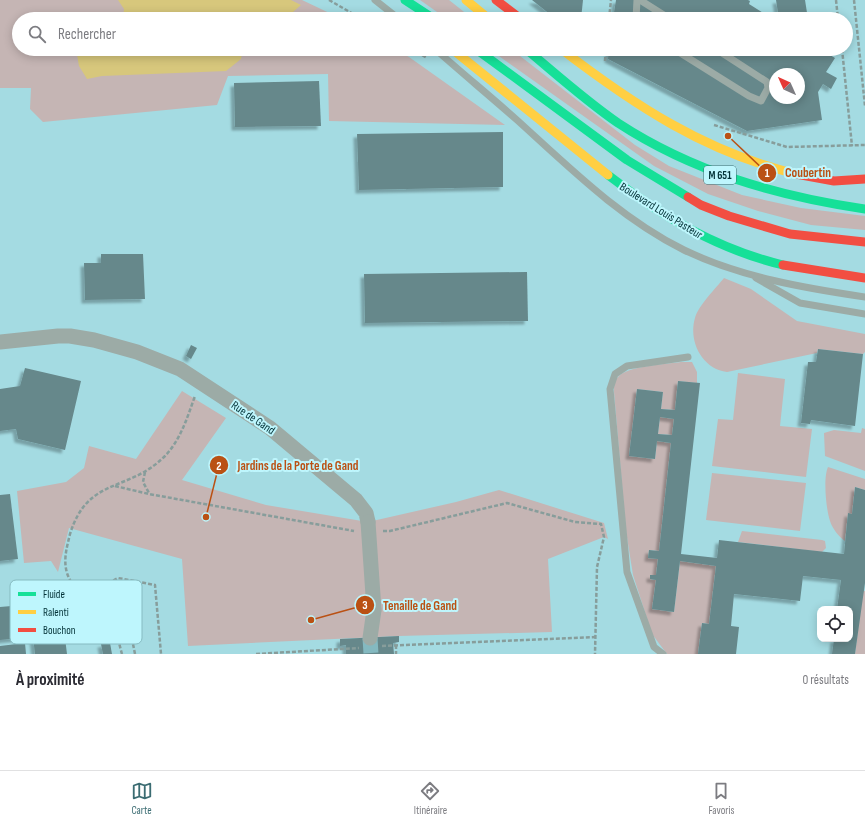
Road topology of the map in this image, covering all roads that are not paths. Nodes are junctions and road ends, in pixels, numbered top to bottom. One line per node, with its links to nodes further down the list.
1 (375, 0): 7 (lane)
2 (387, 0): 8 (highway)
3 (405, 0): 9 (highway)
4 (466, 0): 10 (highway)
5 (496, 0): 11 (highway)
6 (639, 0): 12 (lane); 13 (lane)
7 (396, 12)
8 (399, 12)
9 (423, 12)
10 (481, 12)
11 (512, 12)
12 (637, 12)
13 (659, 12)
14 (443, 56): 24 (lane)
15 (461, 56): 25 (highway, Boulevard Louis Pasteur)
16 (486, 56): 23 (highway)
17 (534, 56): 22 (highway, M 651)
18 (570, 56): 21 (highway)
19 (685, 56): 20 (lane)
20 (727, 56)
21 (865, 179)
22 (865, 209)
23 (865, 242)
24 (749, 274): 26 (lane); 27 (lane)
25 (865, 278)
26 (865, 297)
27 (865, 314)
28 (0, 342): 30 (street, Rue de Gand, bridge)
29 (688, 357): 31 (lane)
30 (370, 638)
31 (663, 654)

